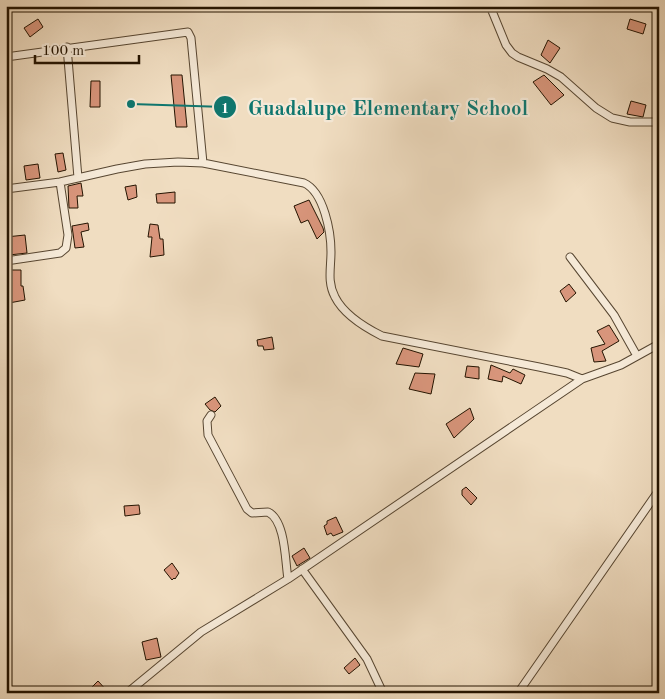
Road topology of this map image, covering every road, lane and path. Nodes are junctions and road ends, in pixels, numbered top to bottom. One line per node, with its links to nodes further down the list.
1 (490, 6): 4 (street)
2 (67, 47): 3 (street); 5 (street); 6 (street)
3 (6, 57)
4 (659, 122)
5 (203, 163): 6 (street); 13 (street)
6 (78, 178): 7 (street)
7 (60, 182): 8 (street); 10 (street)
8 (6, 189)
9 (570, 257): 12 (street)
10 (6, 261)
11 (659, 344): 12 (street)
12 (637, 356): 13 (street)
13 (582, 379): 16 (street)
14 (211, 415): 17 (street)
15 (659, 490): 20 (street)
16 (302, 569): 17 (street); 19 (street)
17 (288, 580): 18 (street)
18 (128, 693)
19 (383, 693)
20 (518, 693)

